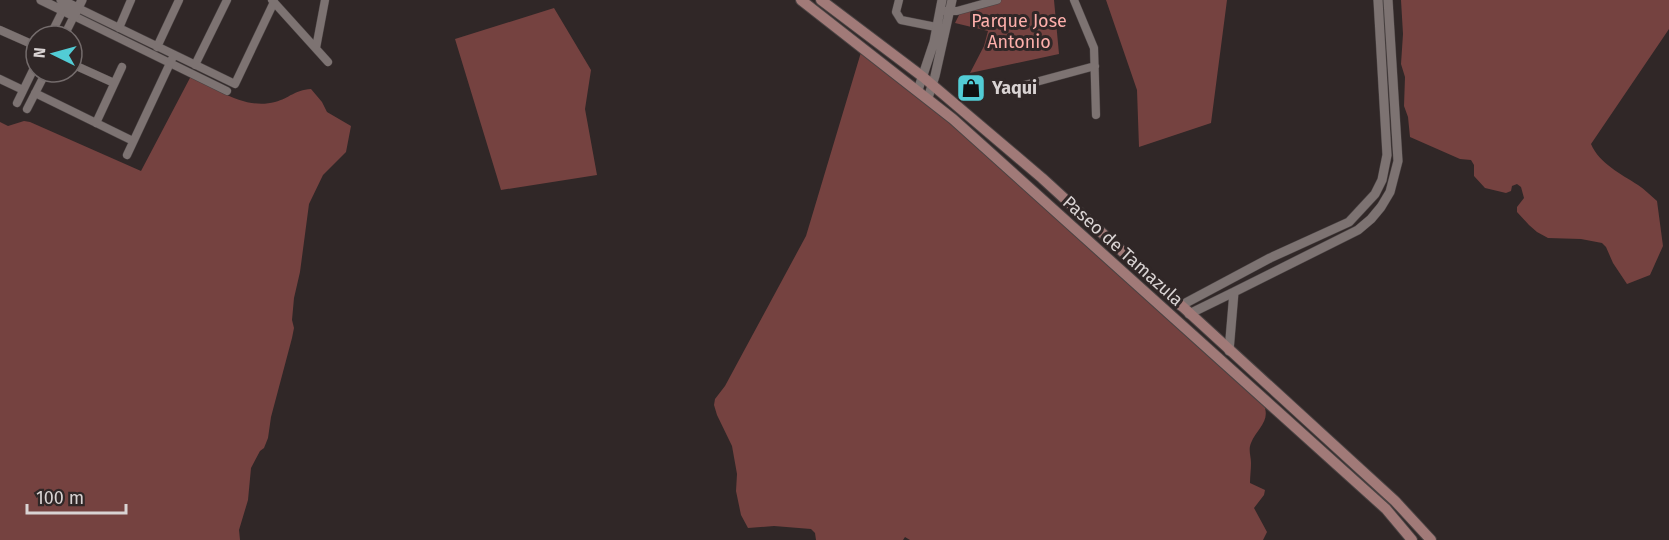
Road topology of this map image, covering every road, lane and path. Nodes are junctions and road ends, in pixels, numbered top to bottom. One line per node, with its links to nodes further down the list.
1 (41, 0): 15 (street)
2 (131, 0): 20 (street)
3 (179, 0): 24 (street)
4 (227, 0): 28 (street)
5 (325, 0): 25 (street)
6 (801, 0): 40 (main road, Paseo de Tamazula)
7 (821, 0): 32 (main road, Paseo de Tamazula)
8 (899, 0): 21 (street)
9 (952, 0): 16 (street)
10 (997, 0): 16 (street)
11 (1074, 0): 29 (street)
12 (1378, 0): 35 (street)
13 (1388, 0): 35 (street)
14 (273, 1): 25 (street); 28 (street)
15 (65, 3): 17 (street); 18 (street)
16 (944, 7): 21 (street)
17 (78, 8): 19 (street); 20 (street); 26 (street)
18 (55, 24)
19 (70, 24)
20 (118, 28): 24 (street)
21 (941, 28): 32 (street); 38 (street)
22 (0, 30): 23 (street)
23 (24, 41)
24 (157, 46): 26 (street)
25 (316, 48): 27 (street)
26 (172, 59): 28 (street); 42 (street); 49 (street)
27 (328, 62)
28 (195, 65)
29 (1095, 66): 41 (street); 47 (street)
30 (122, 67): 34 (street)
31 (84, 69): 34 (street)
32 (923, 77): 38 (main road, Paseo de Tamazula); 40 (street)
33 (0, 79): 39 (street)
34 (114, 83): 48 (street)
35 (1388, 83): 51 (street); 52 (street)
36 (26, 84): 39 (street)
37 (40, 84): 43 (street)
38 (932, 86): 44 (street); 54 (main road, Paseo de Tamazula)
39 (23, 90): 45 (street)
40 (918, 90): 44 (main road, Paseo de Tamazula)
41 (1006, 90)
42 (227, 91)
43 (35, 93): 46 (street); 48 (street)
44 (928, 98): 57 (main road, Paseo de Tamazula)
45 (16, 103)
46 (27, 109)
47 (1096, 115)
48 (96, 123): 49 (street)
49 (133, 141): 50 (street)
50 (127, 155)
51 (1310, 240): 52 (street); 54 (street)
52 (1315, 252): 53 (street)
53 (1234, 292): 55 (street); 56 (street)
54 (1180, 306): 55 (main road, Paseo de Tamazula)
55 (1189, 314): 56 (main road, Paseo de Tamazula)
56 (1229, 351): 58 (main road, Paseo de Tamazula)
57 (1412, 540)
58 (1431, 540)

